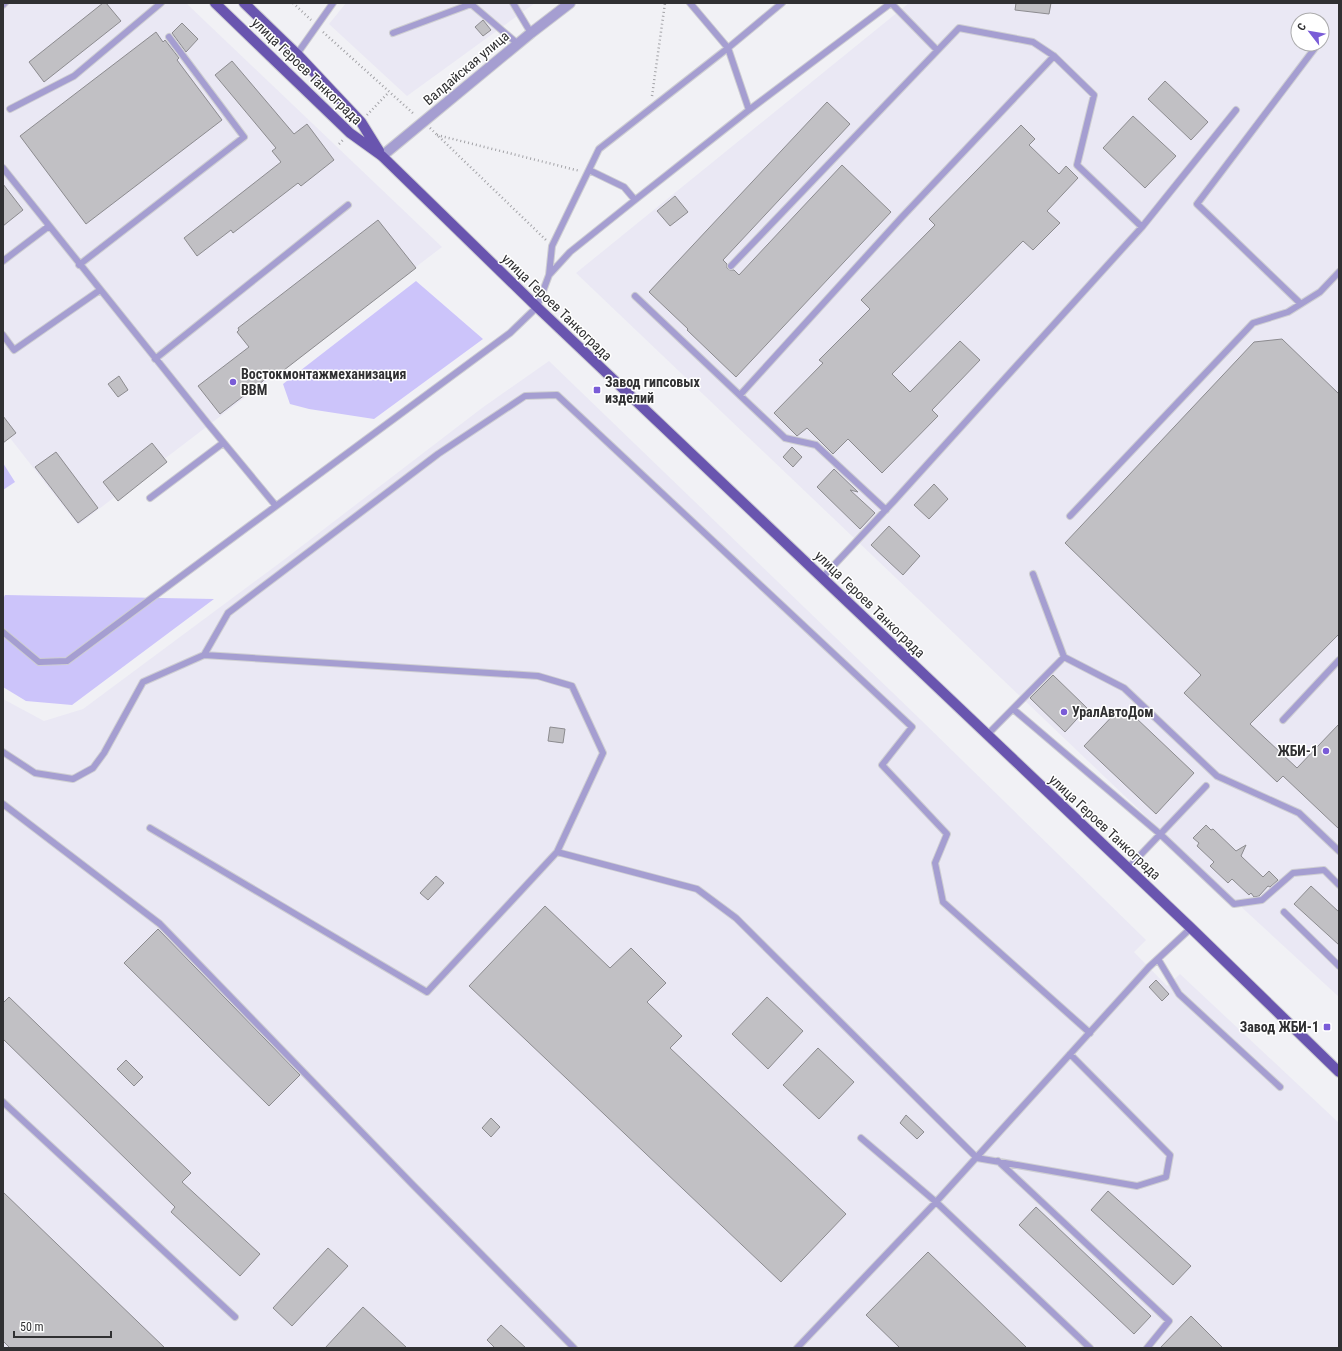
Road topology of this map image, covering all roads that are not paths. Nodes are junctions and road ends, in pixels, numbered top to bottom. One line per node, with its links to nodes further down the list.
1 (161, 3): 19 (lane)
2 (215, 3): 22 (main road, улица Героев Танкограда)
3 (244, 3): 17 (main road, улица Героев Танкограда)
4 (333, 3): 17 (lane)
5 (513, 3): 10 (lane)
6 (570, 3): 10 (street, Валдайская улица)
7 (690, 3): 14 (lane)
8 (782, 3): 14 (lane)
9 (891, 3): 15 (lane); 20 (lane)
10 (531, 33): 13 (street, Валдайская улица)
11 (393, 34): 13 (lane)
12 (169, 37): 30 (lane)
13 (518, 44): 22 (street, Валдайская улица)
14 (728, 48): 20 (lane); 24 (lane)
15 (938, 50): 18 (lane); 31 (lane)
16 (1312, 52): 36 (lane)
17 (297, 54): 22 (main road, улица Героев Танкограда)
18 (1054, 56): 28 (lane); 40 (lane)
19 (10, 109)
20 (749, 110): 25 (lane)
21 (1236, 110): 28 (lane)
22 (382, 156): 37 (main road, улица Героев Танкограда)
23 (3, 168): 27 (lane)
24 (588, 171): 25 (lane); 33 (lane)
25 (635, 200): 33 (lane)
26 (348, 205): 39 (lane)
27 (49, 226): 29 (lane); 30 (lane)
28 (1142, 227): 44 (lane)
29 (3, 261)
30 (79, 264): 34 (lane)
31 (731, 266)
32 (1339, 272): 36 (lane)
33 (549, 275): 37 (lane)
34 (100, 290): 38 (lane); 39 (lane)
35 (635, 296): 40 (lane)
36 (1301, 304): 45 (lane)
37 (537, 307): 43 (lane); 47 (main road, улица Героев Танкограда)
38 (3, 335)
39 (155, 359): 41 (lane)
40 (740, 395): 44 (lane)
41 (223, 443): 42 (lane); 43 (lane)
42 (150, 498)
43 (276, 506): 48 (lane)
44 (886, 510): 47 (lane)
45 (1070, 516)
46 (1033, 574): 50 (lane)
47 (822, 578): 54 (main road, улица Героев Танкограда)
48 (3, 632)
49 (204, 655): 55 (lane); 61 (lane); 68 (lane)
50 (1064, 657): 52 (lane); 60 (lane)
51 (1339, 660): 53 (lane)
52 (1013, 708): 54 (lane); 59 (lane)
53 (1283, 720)
54 (987, 735): 62 (main road, улица Героев Танкограда)
55 (3, 752)
56 (1206, 786): 59 (lane)
57 (3, 804): 78 (lane)
58 (150, 828): 61 (lane)
59 (1160, 834): 62 (lane); 63 (lane)
60 (1339, 851)
61 (557, 852): 74 (lane)
62 (1128, 868): 65 (main road, улица Героев Танкограда)
63 (1339, 885)
64 (1284, 912): 67 (lane)
65 (1191, 928): 66 (lane); 70 (main road, улица Героев Танкограда)
66 (1158, 959): 68 (lane); 71 (lane)
67 (1339, 966)
68 (1090, 1033): 69 (lane)
69 (1070, 1054): 74 (lane); 75 (lane)
70 (1339, 1072)
71 (1280, 1087)
72 (3, 1102): 77 (lane)
73 (861, 1138): 76 (lane)
74 (977, 1158): 75 (lane); 76 (lane)
75 (998, 1161): 81 (lane)
76 (936, 1202): 79 (lane); 80 (lane)
77 (235, 1317)
78 (574, 1348)
79 (798, 1348)
80 (1090, 1348)
81 (1148, 1348)

